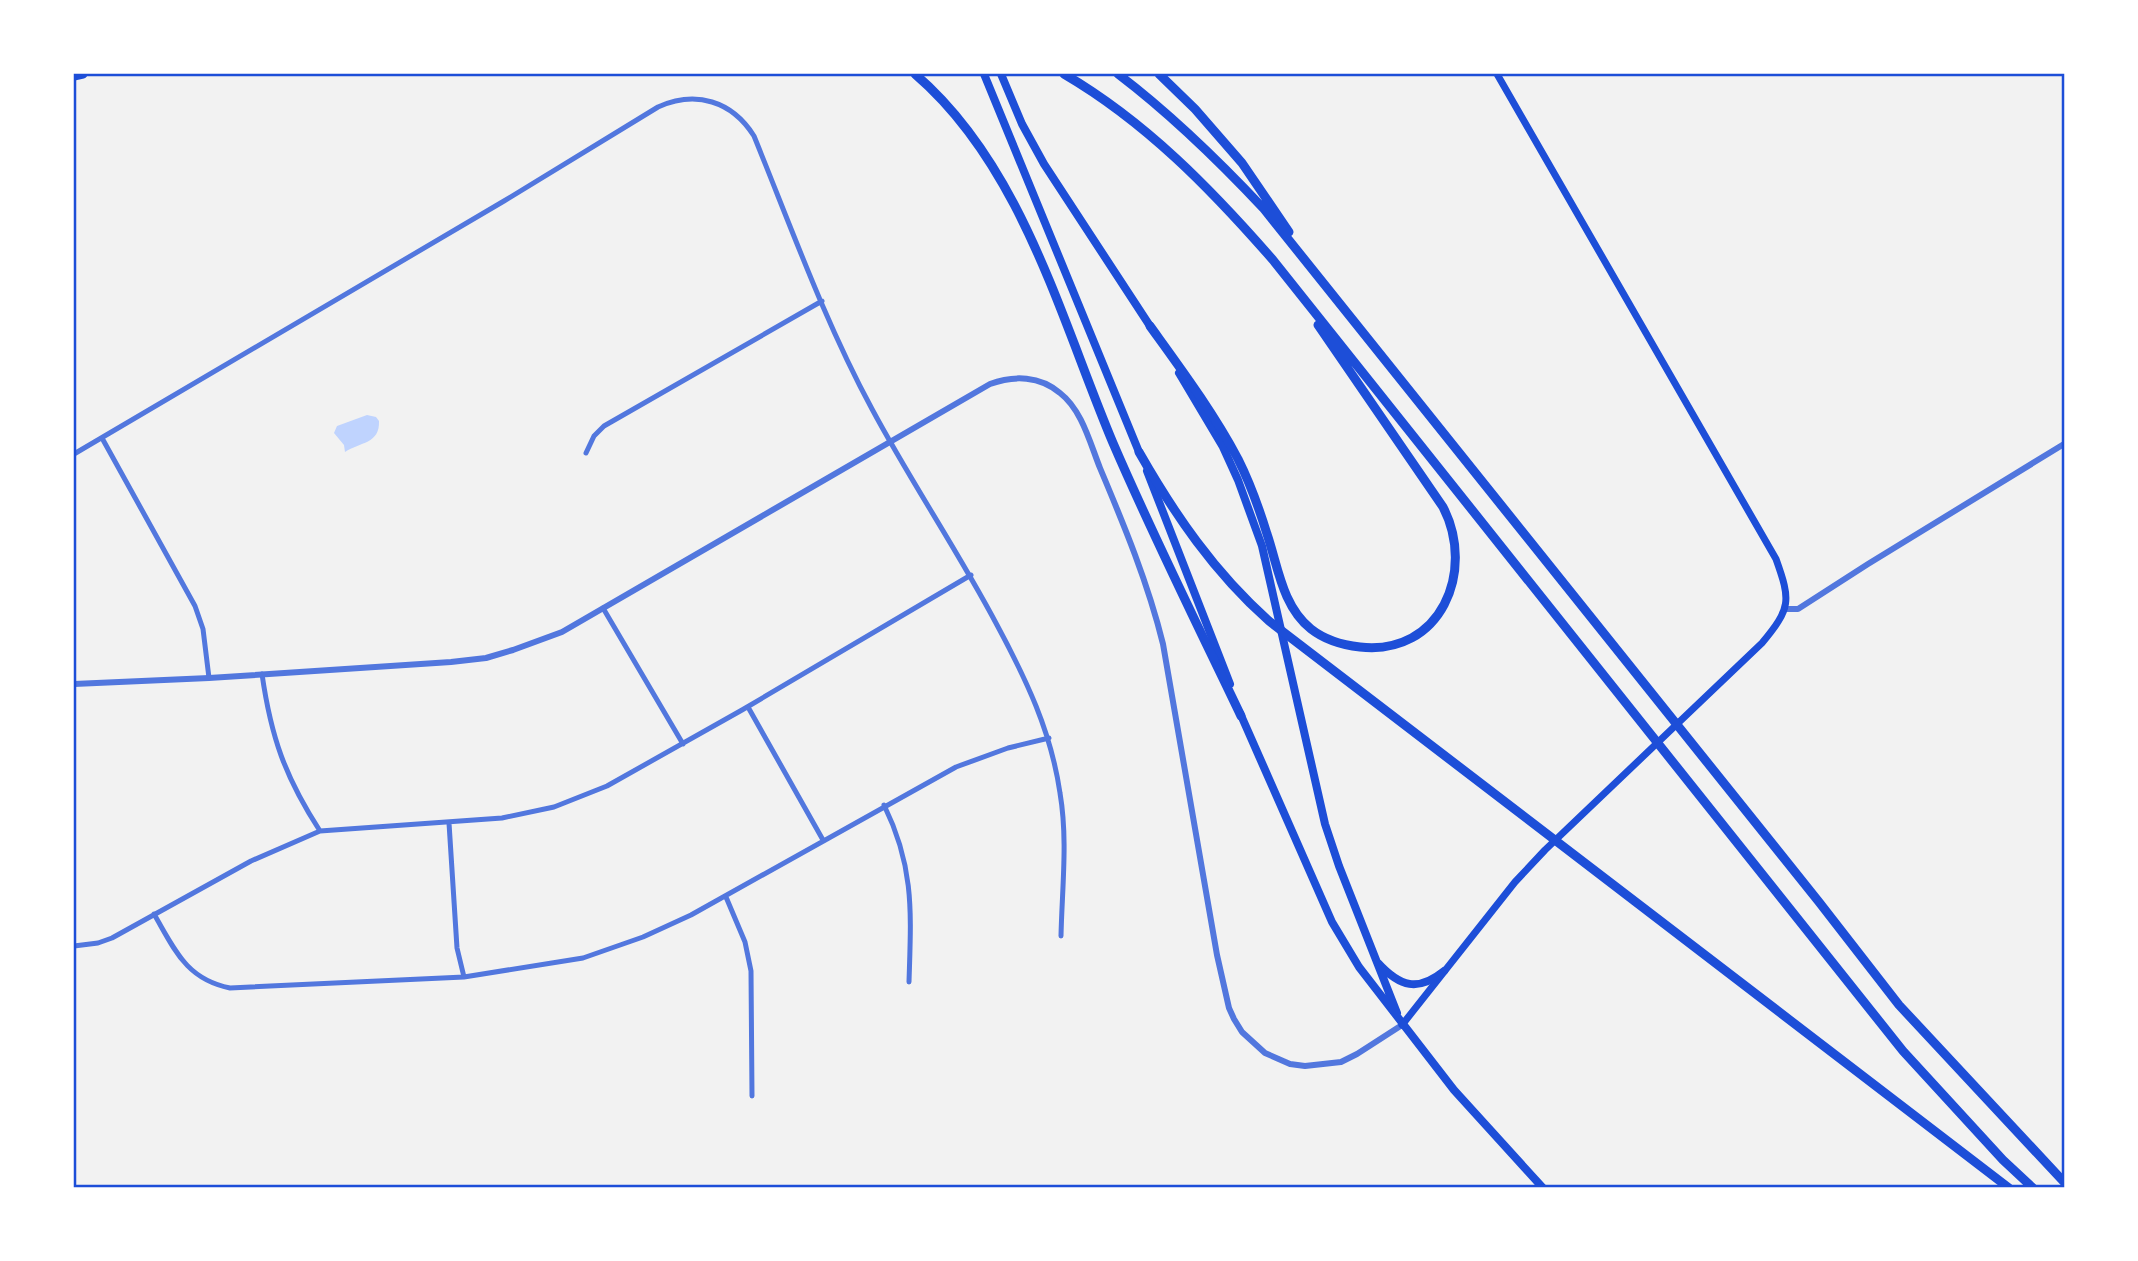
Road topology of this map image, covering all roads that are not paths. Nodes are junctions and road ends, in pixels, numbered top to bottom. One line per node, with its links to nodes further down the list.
1 (83, 74): 9 (highway)
2 (915, 74): 27 (highway)
3 (984, 74): 17 (main road)
4 (1001, 74): 13 (main road)
5 (1065, 74): 10 (highway)
6 (1118, 74): 11 (highway)
7 (1159, 74): 11 (highway)
8 (1497, 74): 22 (main road)
9 (74, 76)
10 (1273, 260): 13 (highway); 47 (highway)
11 (1324, 282): 44 (highway)
12 (822, 301): 14 (street); 15 (street); 18 (street)
13 (1150, 326): 38 (main road)
14 (102, 438): 19 (street); 24 (street)
15 (891, 443): 20 (street); 21 (street); 42 (street)
16 (2064, 444): 22 (street)
17 (1139, 452): 27 (main road); 46 (highway)
18 (586, 453)
19 (74, 454)
20 (971, 575): 26 (street); 28 (street)
21 (603, 608): 23 (street); 29 (street)
22 (1786, 609): 39 (main road)
23 (262, 674): 24 (street); 32 (street)
24 (209, 678): 25 (street)
25 (74, 684)
26 (748, 706): 29 (street); 33 (street)
27 (1241, 716): 42 (main road)
28 (1049, 738): 30 (street); 36 (street)
29 (683, 744): 31 (street)
30 (884, 805): 33 (street); 41 (street)
31 (449, 823): 32 (street); 40 (street)
32 (320, 831): 35 (street)
33 (823, 840): 34 (street)
34 (726, 897): 40 (street); 43 (street)
35 (154, 914): 37 (street); 40 (street)
36 (1061, 936)
37 (74, 946)
38 (1375, 960): 39 (main road); 42 (main road)
39 (1444, 971): 42 (main road)
40 (464, 977)
41 (909, 982)
42 (1402, 1025): 45 (main road)
43 (752, 1096)
44 (2064, 1182)
45 (1543, 1188)
46 (2009, 1188)
47 (2033, 1188)

